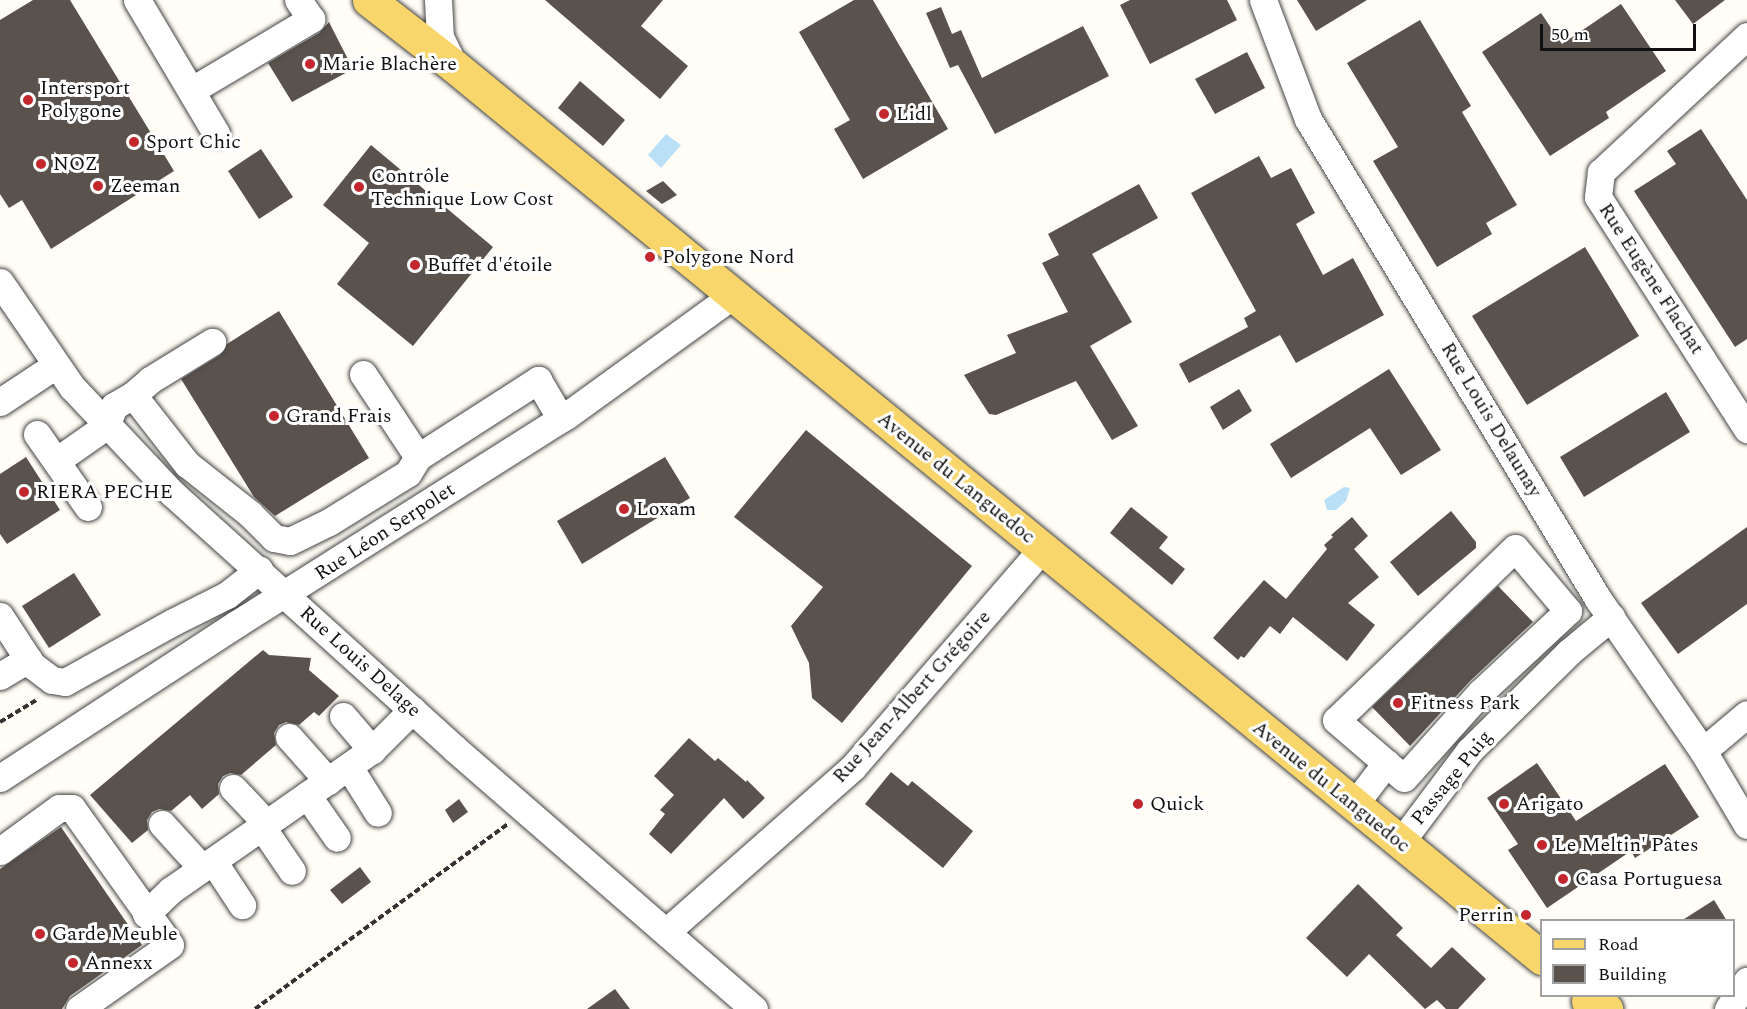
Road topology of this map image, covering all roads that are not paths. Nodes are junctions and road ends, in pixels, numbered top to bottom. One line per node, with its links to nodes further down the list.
1 (136, 0): 10 (street)
2 (298, 0): 10 (street)
3 (369, 0): 7 (main road, Avenue du Languedoc)
4 (431, 0): 7 (street)
5 (438, 0): 9 (street)
6 (1263, 0): 28 (street, Rue Louis Delaunay)
7 (397, 22): 9 (main road, Avenue du Languedoc)
8 (1747, 36): 21 (street, Rue Eugène Flachat)
9 (454, 66): 13 (main road, Avenue du Languedoc)
10 (192, 90): 11 (street)
11 (216, 133)
12 (0, 282): 15 (street, Rue Louis Delage)
13 (732, 295): 19 (street, Rue Léon Serpolet); 26 (main road, Avenue du Languedoc)
14 (212, 342): 17 (street)
15 (56, 365): 18 (street); 20 (street, Rue Louis Delage)
16 (363, 375): 23 (street)
17 (133, 395): 20 (street); 23 (street)
18 (0, 402)
19 (561, 419): 23 (street); 29 (street, Rue Léon Serpolet)
20 (106, 426): 24 (street); 27 (street, Rue Louis Delage)
21 (1747, 429)
22 (37, 434): 24 (street)
23 (418, 457)
24 (56, 461): 25 (street)
25 (88, 507)
26 (1042, 549): 45 (main road, Avenue du Languedoc); 57 (street, Rue Jean-Albert Grégoire)
27 (259, 570): 29 (street, Rue Louis Delage); 33 (street)
28 (1592, 587): 30 (street); 32 (street, Rue Louis Delaunay)
29 (286, 595): 35 (street, Rue Louis Delage); 42 (street, Rue Léon Serpolet)
30 (1562, 604): 41 (street); 41 (street)
31 (0, 616): 33 (street)
32 (1611, 617): 40 (street, Rue Louis Delaunay); 51 (street, Passage Puig)
33 (28, 659): 34 (street)
34 (0, 676)
35 (412, 710): 39 (street); 57 (street, Rue Louis Delage)
36 (1747, 714): 40 (street)
37 (343, 716): 39 (street)
38 (289, 737): 43 (street)
39 (372, 750): 43 (street)
40 (1703, 751): 49 (street, Rue Louis Delaunay)
41 (1386, 763): 45 (street)
42 (0, 778)
43 (328, 781): 46 (street); 48 (street); 50 (street)
44 (233, 788): 48 (street)
45 (1354, 805): 51 (main road, Avenue du Languedoc)
46 (378, 813)
47 (162, 824): 53 (street)
48 (265, 825): 53 (street); 54 (street)
49 (1746, 836)
50 (337, 838)
51 (1400, 843): 58 (main road, Avenue du Languedoc)
52 (0, 851): 56 (street)
53 (208, 865): 55 (street); 56 (street)
54 (292, 870)
55 (242, 904)
56 (146, 914): 60 (street)
57 (666, 932): 61 (street, Rue Louis Delage)
58 (1540, 956)
59 (1747, 981): 62 (street)
60 (80, 1009)
61 (754, 1009)
62 (1728, 1009)

